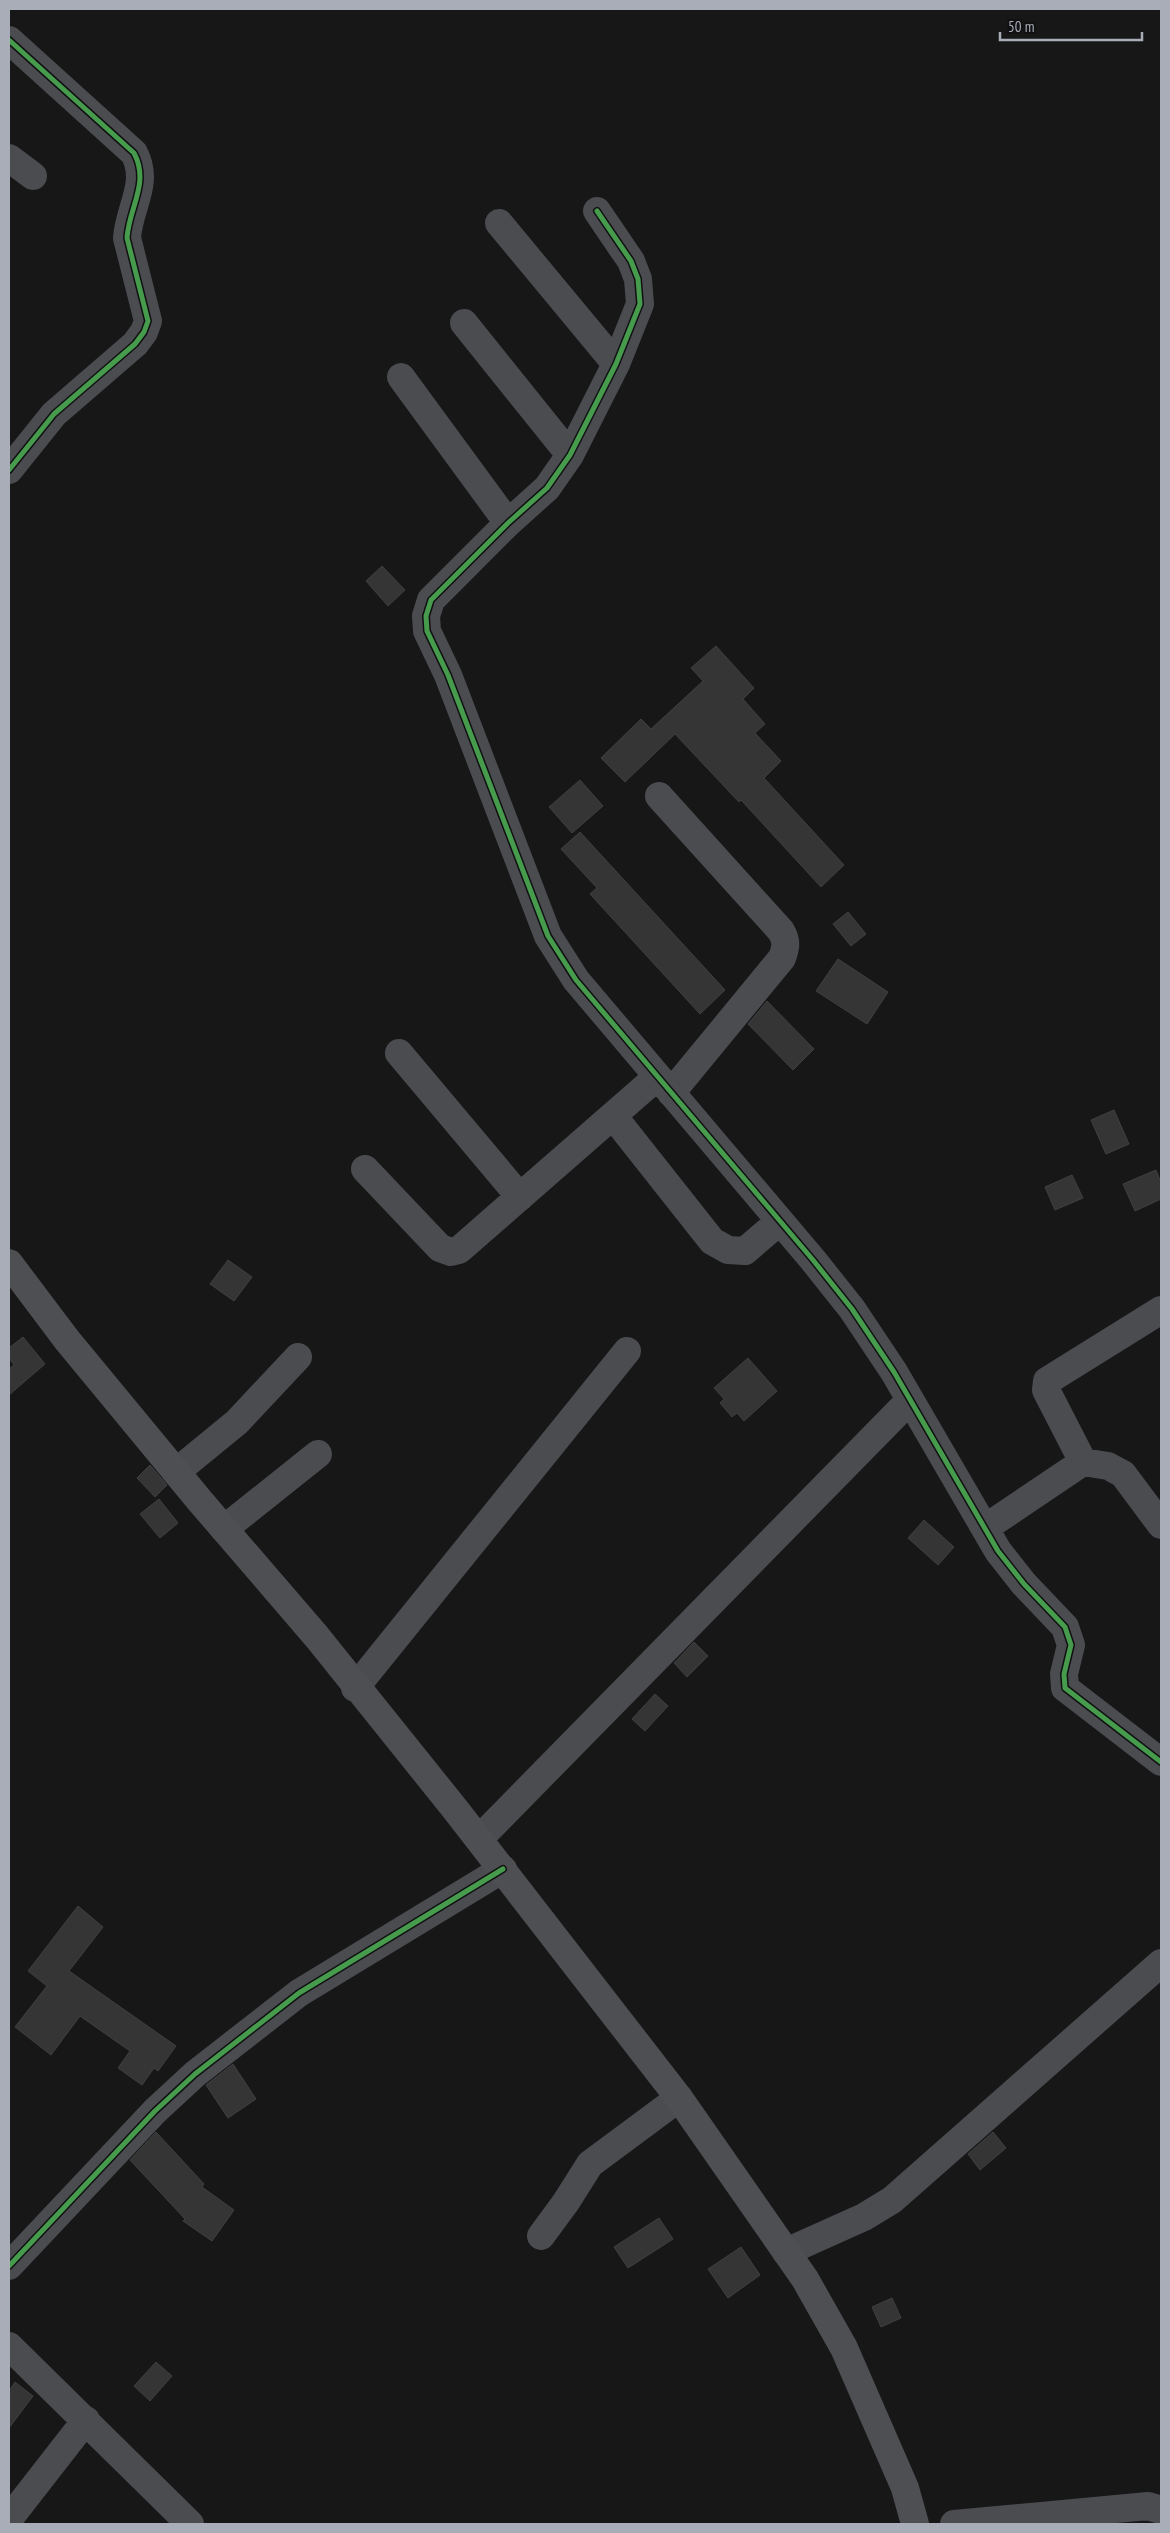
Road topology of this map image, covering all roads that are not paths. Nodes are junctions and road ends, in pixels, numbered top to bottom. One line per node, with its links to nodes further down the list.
1 (9, 40): 10 (street)
2 (9, 158): 3 (street)
3 (33, 176)
4 (598, 211): 7 (street)
5 (499, 223): 7 (street)
6 (464, 323): 9 (street)
7 (616, 364): 9 (street)
8 (401, 377): 11 (street)
9 (570, 455): 11 (street)
10 (9, 470)
11 (508, 523): 14 (street)
12 (659, 796): 14 (street)
13 (399, 1052): 17 (street)
14 (664, 1085): 15 (street); 18 (street)
15 (614, 1117): 17 (street); 18 (street)
16 (365, 1169): 17 (street)
17 (520, 1197)
18 (780, 1221): 23 (street)
19 (9, 1263): 26 (main road)
20 (1161, 1310): 25 (street)
21 (627, 1351): 30 (street)
22 (298, 1357): 26 (street)
23 (909, 1401): 28 (street); 32 (street)
24 (318, 1454): 29 (street)
25 (1083, 1462): 27 (street); 28 (street)
26 (176, 1472): 29 (main road)
27 (1161, 1525)
28 (985, 1528): 31 (street)
29 (224, 1529): 30 (main road)
30 (355, 1688): 32 (main road)
31 (1161, 1762)
32 (479, 1839): 33 (main road)
33 (503, 1869): 35 (main road); 38 (street)
34 (1161, 1963): 37 (street)
35 (679, 2098): 36 (street); 37 (main road)
36 (541, 2236)
37 (786, 2252): 44 (main road)
38 (9, 2266)
39 (9, 2346): 40 (street)
40 (86, 2420): 42 (street); 43 (street)
41 (1161, 2510): 45 (street)
42 (9, 2519)
43 (190, 2524)
44 (915, 2524)
45 (954, 2524)

